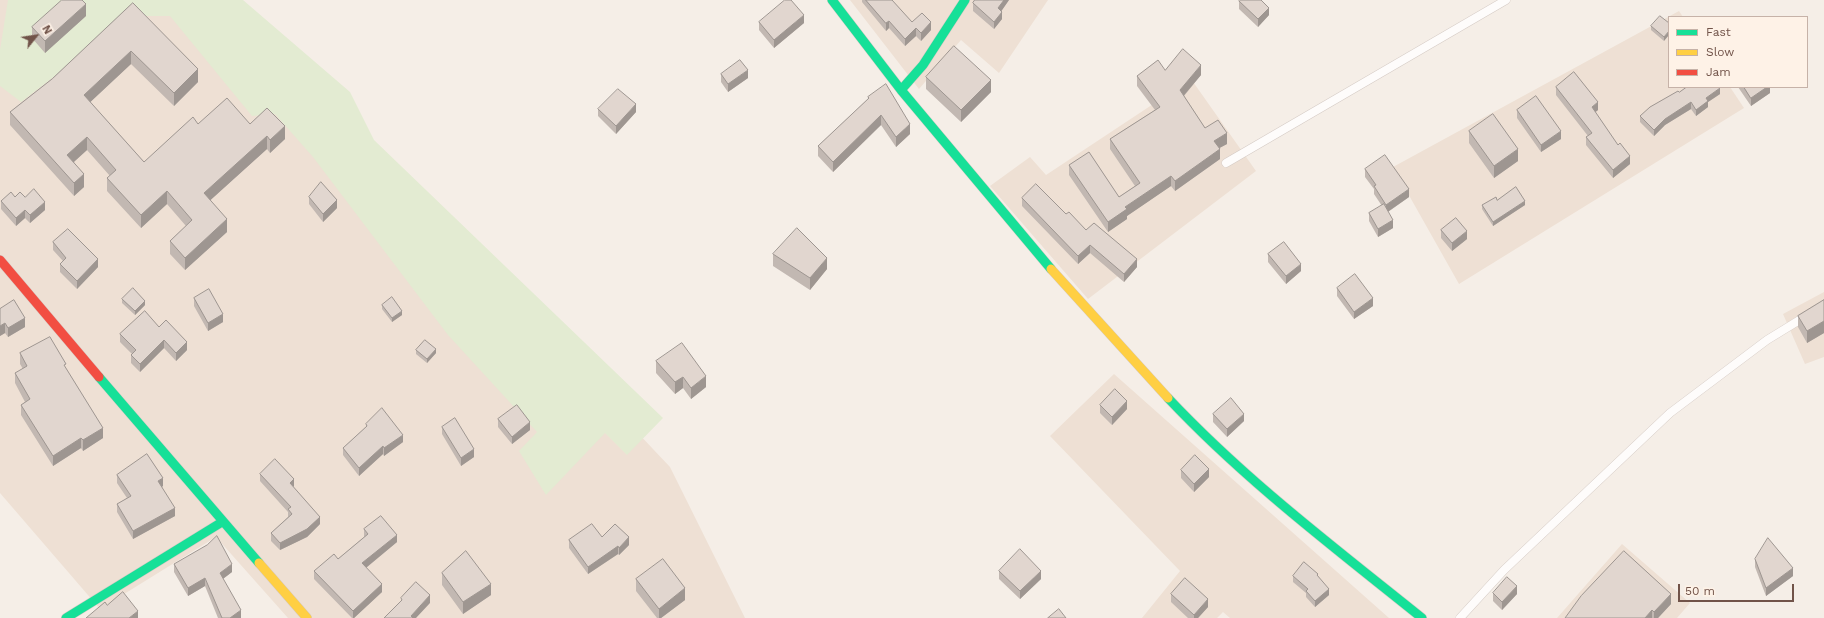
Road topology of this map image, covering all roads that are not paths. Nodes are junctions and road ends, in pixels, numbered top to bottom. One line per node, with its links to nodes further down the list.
1 (832, 0): 4 (street)
2 (965, 0): 4 (street)
3 (1506, 0): 5 (lane)
4 (901, 90): 11 (street)
5 (1226, 163)
6 (0, 260): 8 (street)
7 (1824, 305): 12 (lane)
8 (222, 522): 9 (street); 10 (street)
9 (66, 618)
10 (307, 618)
11 (1422, 618)
12 (1460, 618)

